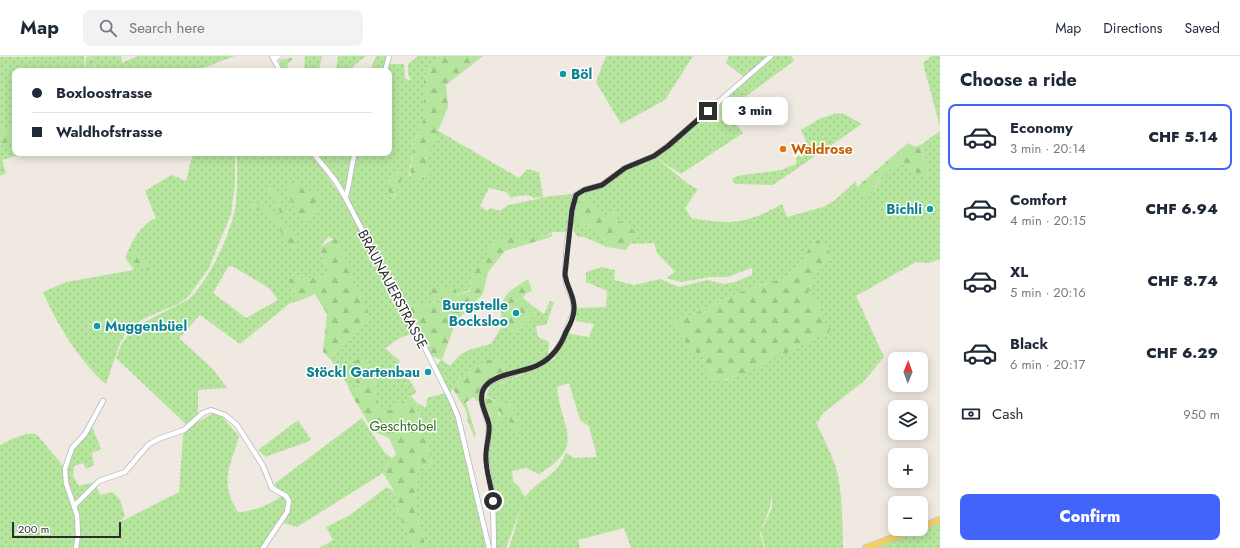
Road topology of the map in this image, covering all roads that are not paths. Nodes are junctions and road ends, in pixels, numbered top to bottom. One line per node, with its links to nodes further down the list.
1 (279, 56): 4 (street)
2 (389, 56): 6 (street)
3 (771, 56): 19 (street)
4 (273, 58): 5 (street)
5 (278, 68)
6 (386, 68)
7 (315, 156): 9 (street, BRAUNAUERSTRASSE)
8 (354, 156): 9 (street)
9 (345, 197): 18 (street, BRAUNAUERSTRASSE)
10 (103, 401): 11 (street)
11 (75, 505): 16 (street); 17 (street)
12 (940, 520): 13 (main road)
13 (928, 524)
14 (902, 536): 15 (main road)
15 (882, 545): 20 (main road)
16 (76, 548)
17 (263, 548)
18 (489, 548)
19 (494, 548)
20 (866, 548)

